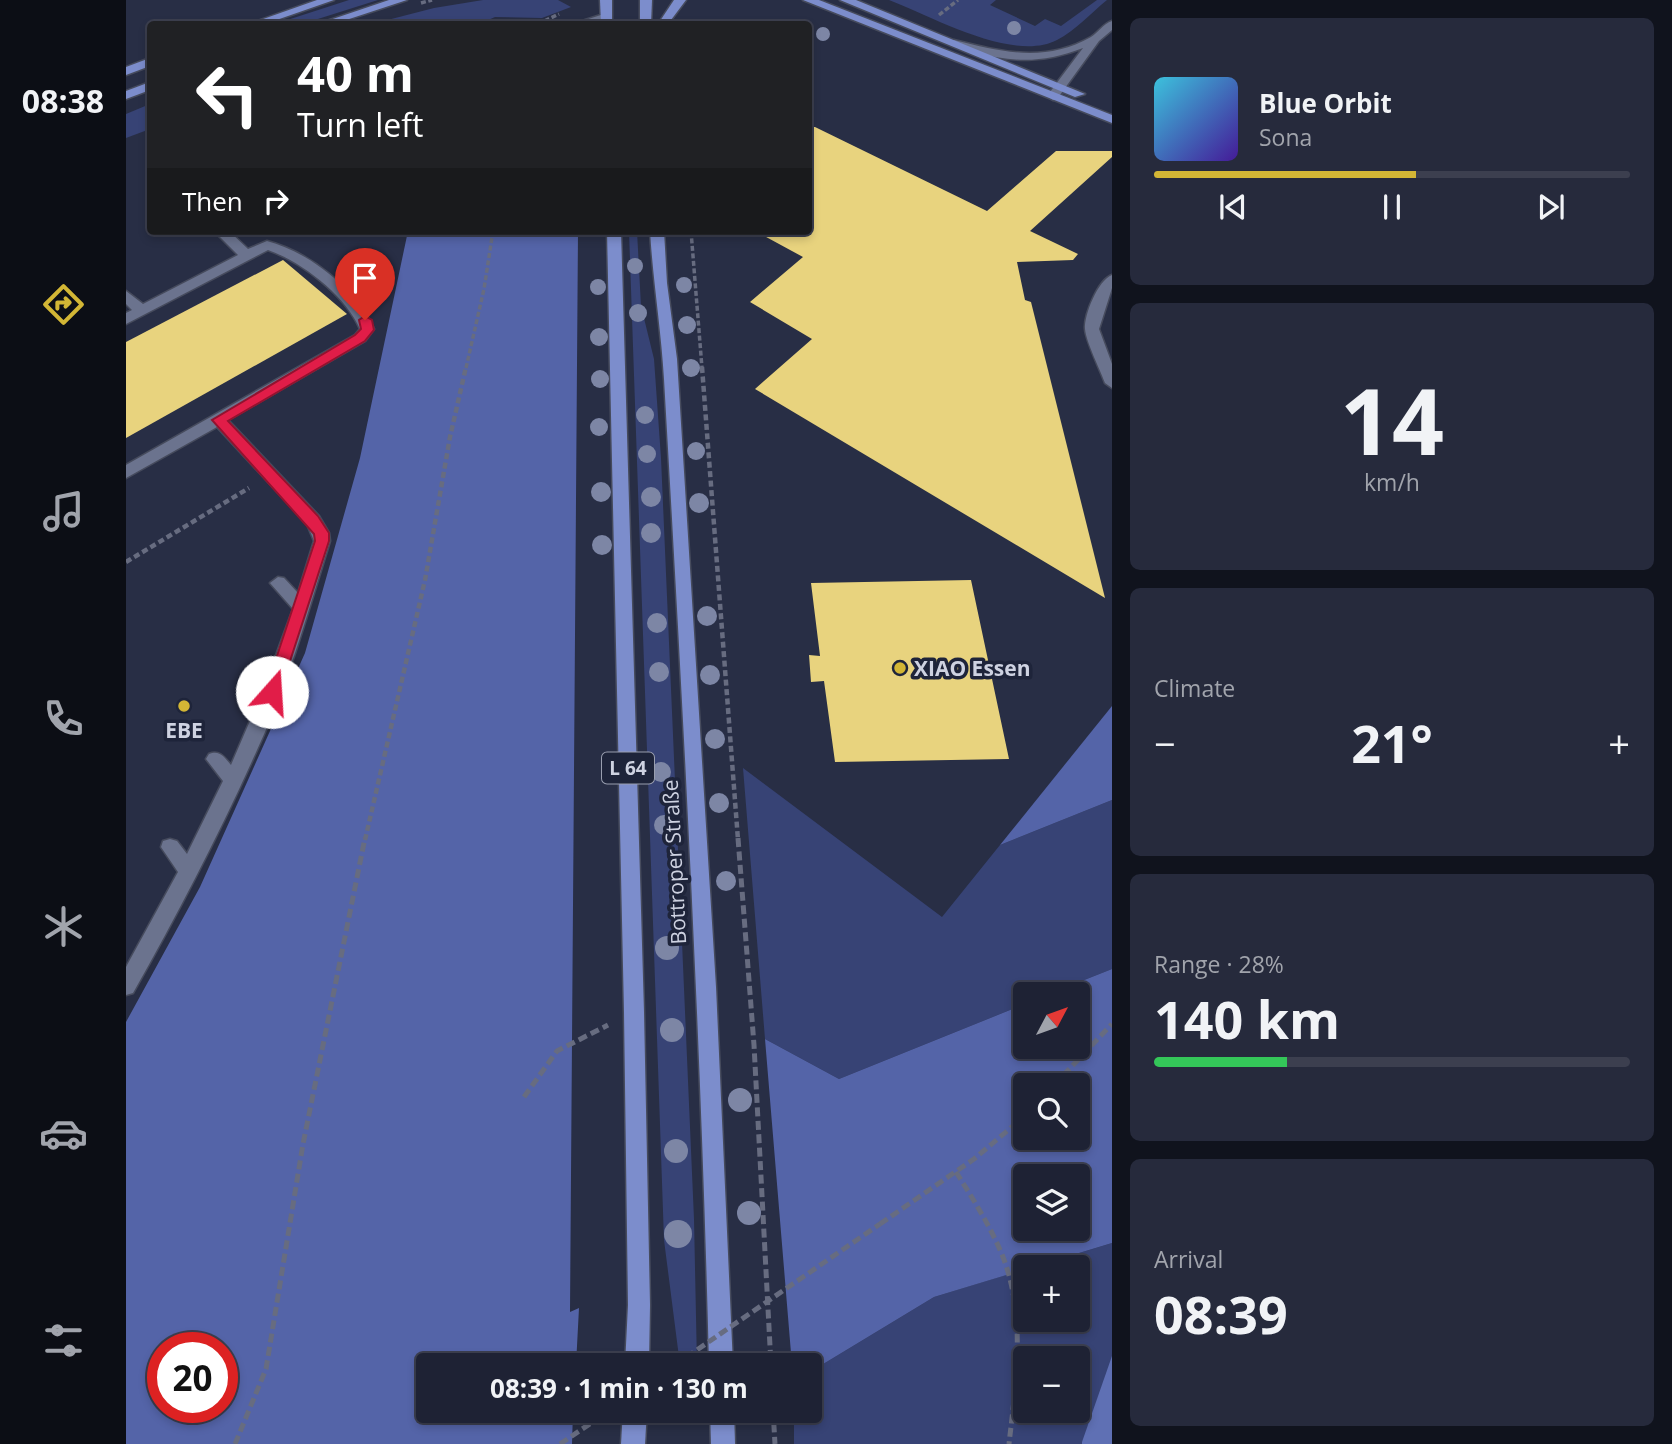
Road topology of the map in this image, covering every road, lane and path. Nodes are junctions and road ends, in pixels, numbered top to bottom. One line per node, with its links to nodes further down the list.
1 (328, 0): 10 (main road)
2 (401, 0): 11 (main road)
3 (646, 0): 13 (main road)
4 (680, 0): 14 (main road)
5 (809, 0): 21 (main road)
6 (846, 0): 17 (main road)
7 (958, 0): 9 (path)
8 (605, 9): 12 (street)
9 (944, 10)
10 (264, 21)
11 (334, 21)
12 (584, 21)
13 (646, 21)
14 (665, 21)
15 (1112, 24): 16 (street)
16 (1096, 39): 17 (street); 21 (street)
17 (954, 43): 21 (main road)
18 (147, 63): 19 (main road)
19 (126, 71)
20 (147, 87): 22 (main road)
21 (1057, 92): 23 (main road); 24 (main road)
22 (126, 95)
23 (1112, 107)
24 (1112, 119)
25 (225, 235): 31 (street)
26 (492, 235): 65 (path)
27 (614, 235): 51 (main road, Bottroper Straße / L 64)
28 (657, 235): 59 (main road, Bottroper Straße)
29 (691, 235): 60 (path)
30 (268, 238): 31 (street); 37 (street)
31 (247, 256): 34 (street)
32 (1112, 280): 36 (street)
33 (126, 296): 34 (street)
34 (142, 311): 35 (street)
35 (126, 320)
36 (1112, 383)
37 (219, 420): 38 (street); 39 (street)
38 (126, 472)
39 (271, 474): 40 (path); 42 (street)
40 (126, 562)
41 (278, 583): 42 (street)
42 (301, 607): 44 (street)
43 (253, 672): 44 (street)
44 (272, 692): 46 (street)
45 (215, 758): 46 (street)
46 (233, 779): 48 (street)
47 (170, 847): 48 (street)
48 (188, 870): 49 (street)
49 (131, 961): 50 (street)
50 (126, 986)
51 (634, 1012): 54 (path); 57 (main road, Bottroper Straße / L 64)
52 (1112, 1024): 53 (path)
53 (1065, 1073)
54 (524, 1097)
55 (1013, 1129): 56 (path)
56 (956, 1172): 58 (path, bridge); 70 (path)
57 (637, 1353)
58 (692, 1353)
59 (721, 1353)
60 (770, 1353)
61 (590, 1423): 66 (path)
62 (634, 1423): 67 (main road)
63 (722, 1423): 68 (main road)
64 (774, 1423): 69 (path)
65 (235, 1444)
66 (560, 1444)
67 (633, 1444)
68 (723, 1444)
69 (775, 1444)
70 (1009, 1444)

